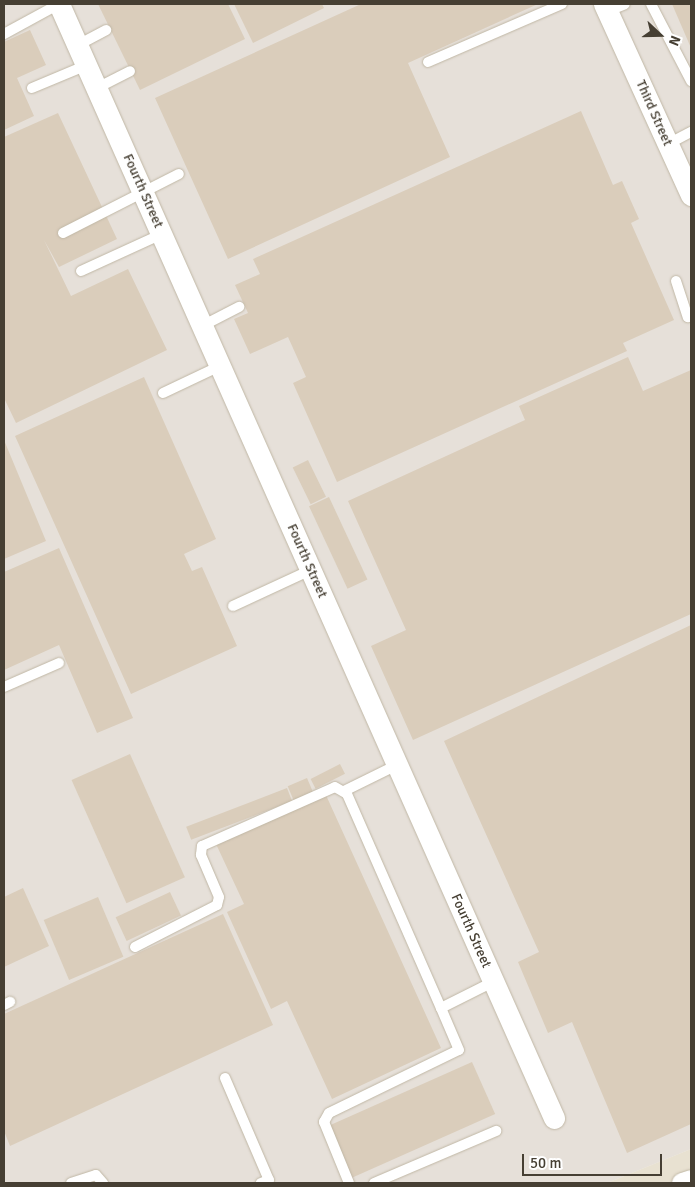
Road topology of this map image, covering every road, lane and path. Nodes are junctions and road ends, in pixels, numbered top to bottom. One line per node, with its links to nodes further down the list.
1 (59, 4): 6 (lane); 7 (street, Fourth Street)
2 (562, 4): 8 (lane)
3 (651, 4): 11 (lane)
4 (612, 6): 15 (street, Third Street)
5 (106, 30): 7 (lane)
6 (4, 34)
7 (78, 45): 9 (street, Fourth Street)
8 (428, 62)
9 (87, 65): 12 (lane); 13 (street, Fourth Street)
10 (130, 71): 13 (lane)
11 (691, 81)
12 (32, 88)
13 (97, 88): 17 (street, Fourth Street)
14 (691, 132): 15 (lane)
15 (668, 144): 18 (street, Third Street)
16 (179, 174): 17 (lane)
17 (143, 191): 19 (lane); 20 (street, Fourth Street)
18 (691, 195)
19 (64, 233)
20 (162, 234): 21 (lane); 25 (street, Fourth Street)
21 (81, 271)
22 (676, 281): 24 (lane)
23 (239, 307): 25 (lane)
24 (691, 316)
25 (202, 326): 26 (street, Fourth Street)
26 (220, 366): 27 (lane); 28 (street, Fourth Street)
27 (163, 393)
28 (311, 570): 29 (lane); 32 (street, Fourth Street)
29 (233, 606)
30 (59, 662): 31 (lane)
31 (4, 687)
32 (397, 765): 33 (lane); 35 (street, Fourth Street)
33 (344, 791): 34 (lane); 36 (lane)
34 (135, 947)
35 (494, 982): 36 (lane); 38 (street, Fourth Street)
36 (440, 1008): 44 (lane)
37 (225, 1078): 43 (lane)
38 (554, 1118)
39 (496, 1131): 45 (lane)
40 (691, 1180): 46 (street)
41 (71, 1183): 42 (lane)
42 (103, 1183)
43 (261, 1183)
44 (349, 1183)
45 (374, 1183)
46 (682, 1183)

